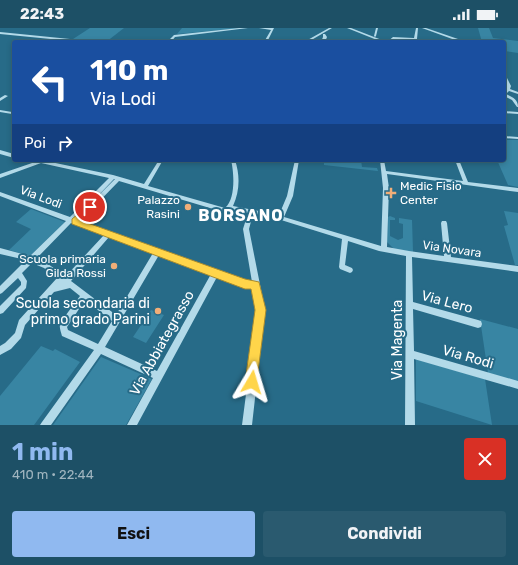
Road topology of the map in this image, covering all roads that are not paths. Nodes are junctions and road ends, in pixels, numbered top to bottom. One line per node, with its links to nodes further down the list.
1 (248, 28): 17 (street)
2 (260, 28): 3 (street)
3 (273, 28): 18 (street)
4 (331, 28): 19 (street)
5 (335, 28): 11 (street)
6 (348, 28): 12 (street)
7 (377, 28): 13 (street)
8 (417, 28): 25 (street)
9 (423, 28): 15 (street)
10 (0, 33): 16 (street)
11 (324, 35): 20 (street); 21 (street)
12 (367, 35): 13 (street); 22 (street); 23 (street)
13 (375, 36): 14 (street)
14 (381, 36)
15 (456, 39)
16 (70, 40)
17 (171, 40)
18 (267, 40)
19 (310, 40)
20 (315, 40)
21 (324, 40)
22 (366, 40)
23 (379, 40)
24 (390, 40): 25 (street)
25 (415, 40)
26 (506, 80): 27 (street)
27 (506, 89): 28 (street)
28 (516, 92): 31 (street)
29 (506, 95): 31 (street)
30 (6, 96): 32 (street)
31 (509, 97): 33 (street)
32 (0, 100)
33 (518, 106)
34 (0, 111): 35 (street)
35 (12, 112)
36 (506, 112): 37 (street)
37 (518, 113)
38 (506, 137): 39 (street)
39 (518, 138)
40 (0, 152): 41 (street)
41 (12, 155)
42 (28, 162): 50 (street)
43 (40, 162): 52 (street)
44 (47, 162): 53 (street, Via Novara)
45 (160, 162): 55 (street)
46 (234, 162): 58 (street)
47 (297, 162): 60 (street)
48 (382, 162): 51 (street)
49 (458, 162): 54 (street)
50 (0, 172)
51 (384, 172): 54 (street); 65 (street)
52 (0, 176)
53 (116, 178): 55 (street, Via Novara); 61 (street)
54 (466, 182): 56 (street)
55 (145, 187): 58 (street, Via Novara)
56 (518, 190)
57 (0, 194): 61 (street, Via Lodi)
58 (230, 207): 59 (street, Via Novara)
59 (250, 212): 60 (street, Via Novara); 76 (street)
60 (281, 218): 64 (street, Via Novara)
61 (73, 221): 63 (street, Via Lodi); 69 (street)
62 (444, 223): 70 (street)
63 (108, 234): 67 (street, Via Lodi); 75 (street)
64 (345, 239): 65 (street, Via Novara); 72 (street)
65 (384, 249): 68 (street, Via Novara)
66 (0, 251): 69 (street)
67 (157, 252): 74 (street, Via Lodi); 82 (street)
68 (409, 254): 70 (street, Via Novara); 80 (street, Via Magenta)
69 (31, 259): 73 (street); 75 (street)
70 (448, 260): 71 (street, Via Novara)
71 (518, 269)
72 (350, 270)
73 (18, 273): 78 (street); 81 (street)
74 (215, 273): 76 (street, Via Lodi); 87 (street, Via Abbiategrasso)
75 (66, 281): 77 (street); 77 (street); 79 (street)
76 (256, 285): 91 (street)
77 (52, 289): 85 (street)
78 (0, 291)
79 (84, 296): 82 (street); 84 (street)
80 (410, 306): 83 (street, Via Lero); 86 (street, Via Magenta)
81 (0, 311)
82 (117, 320): 84 (street)
83 (478, 324)
84 (99, 350): 87 (street); 89 (street)
85 (0, 351)
86 (410, 354): 88 (street, Via Rodi); 92 (street, Via Magenta)
87 (159, 376): 90 (street, Via Abbiategrasso)
88 (518, 385)
89 (45, 425)
90 (132, 425)
91 (247, 425)
92 (410, 425)

